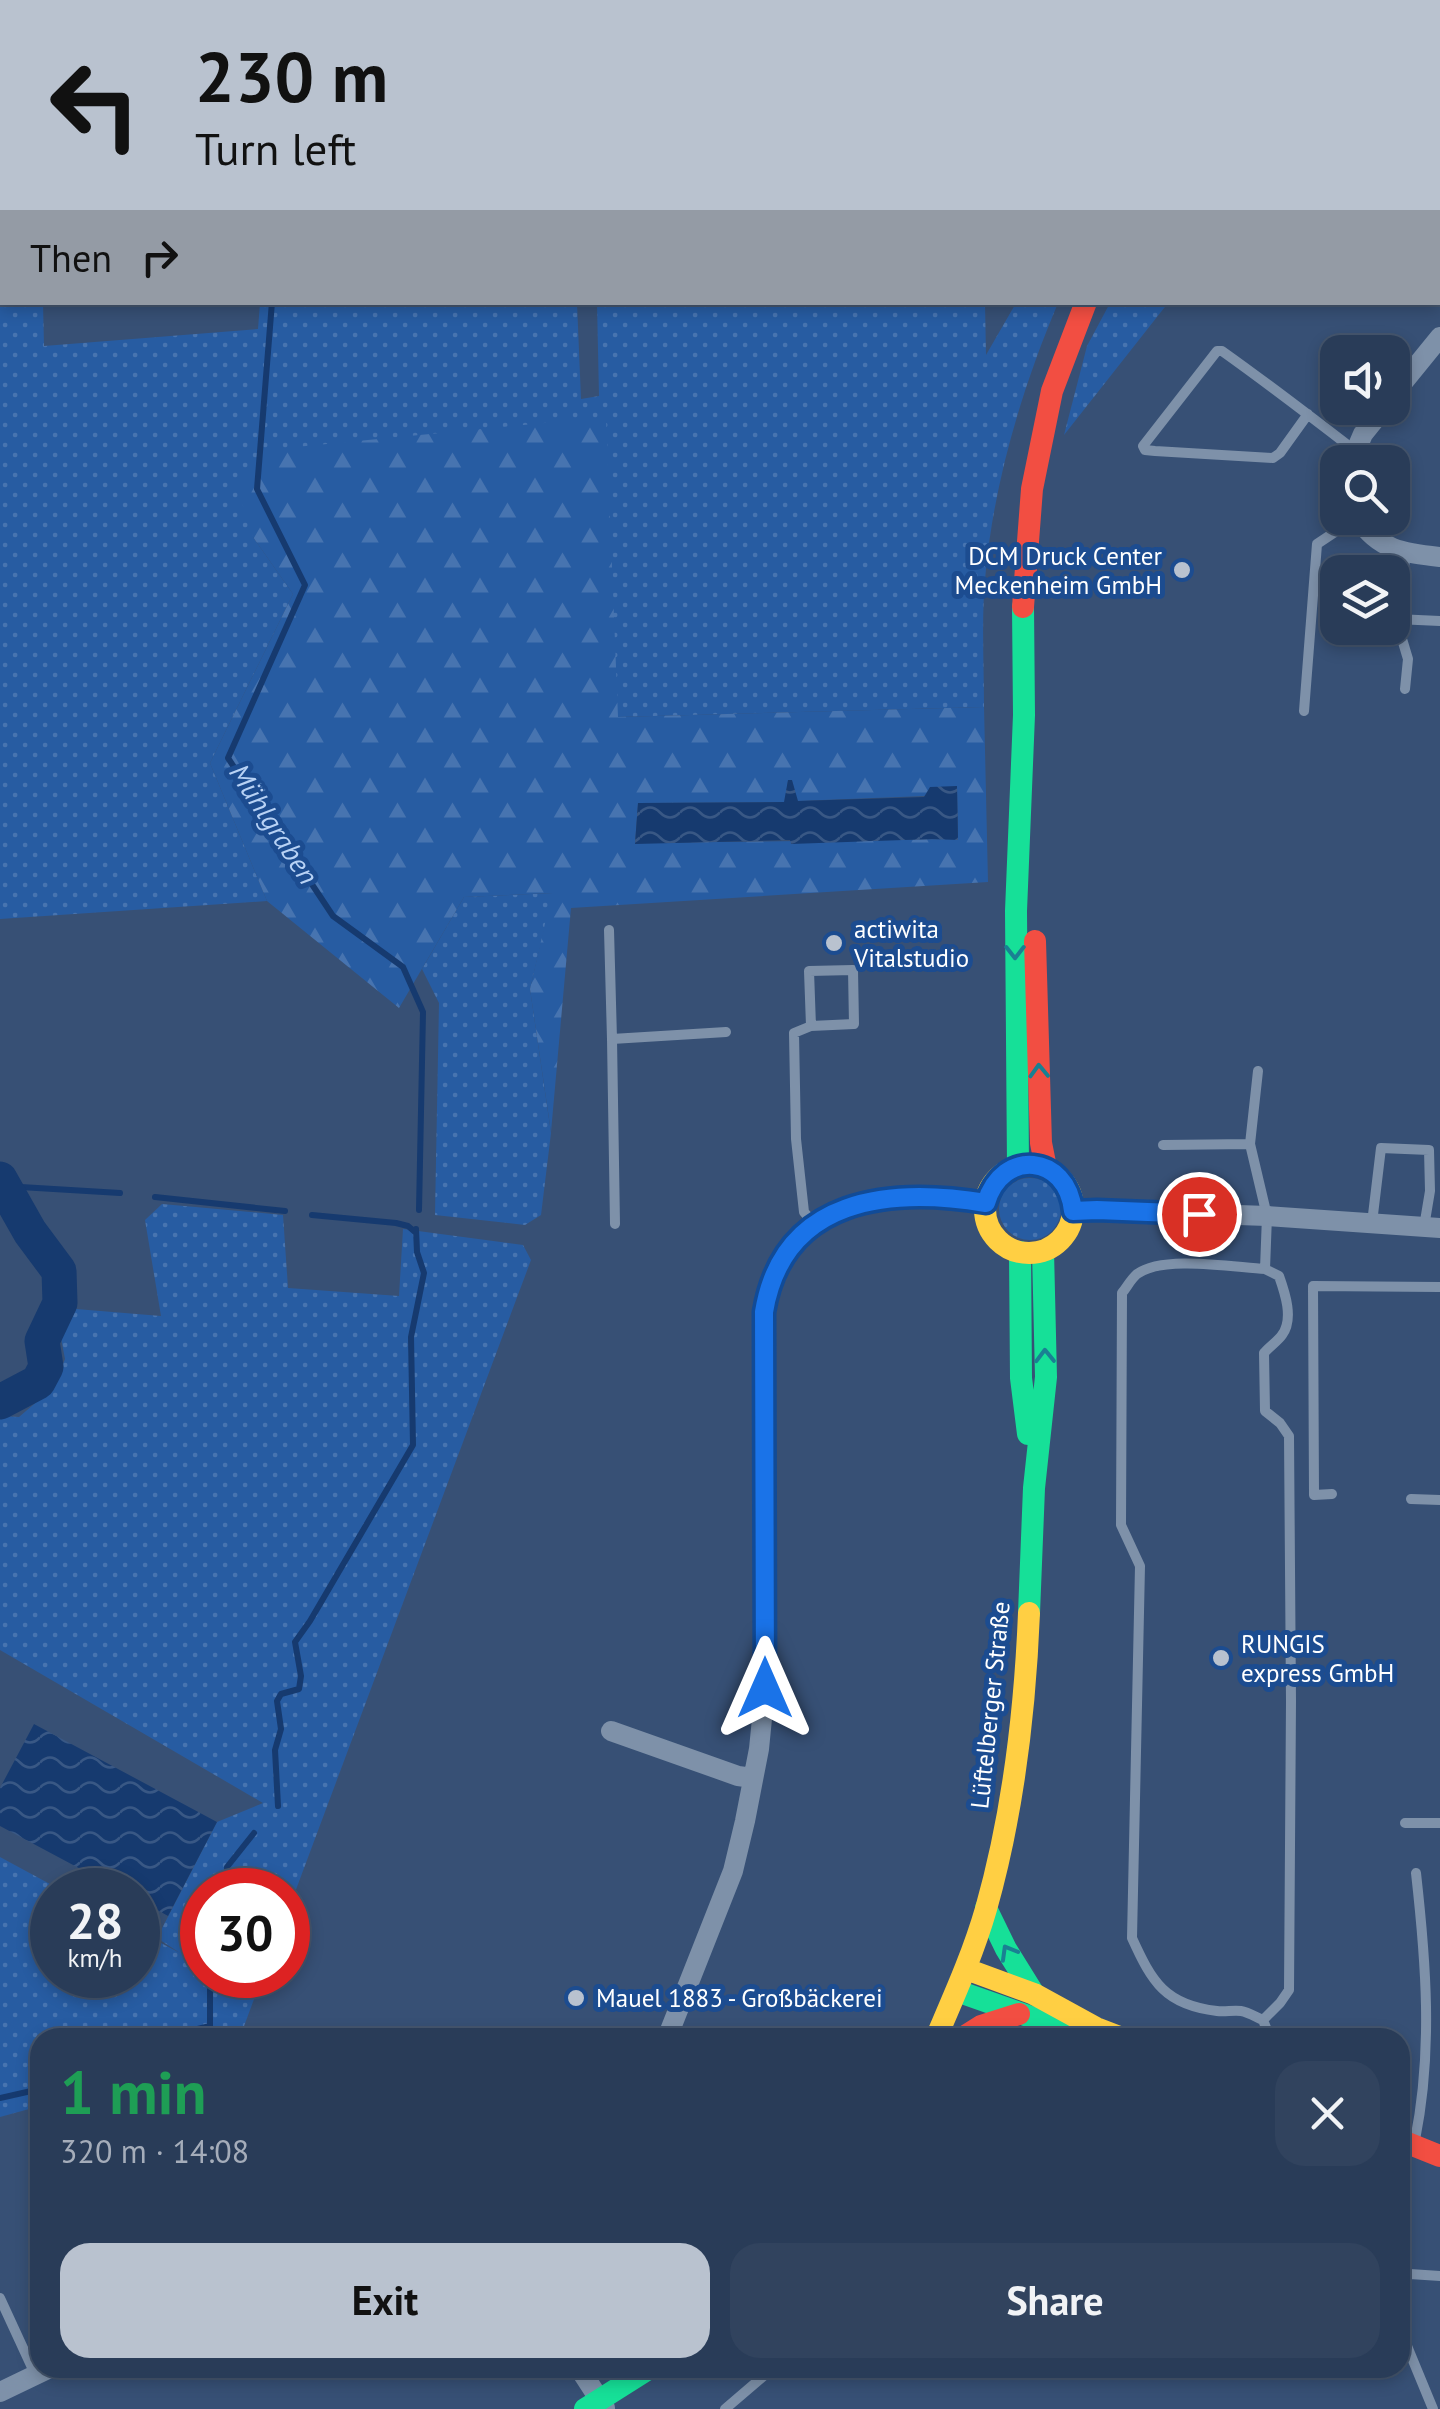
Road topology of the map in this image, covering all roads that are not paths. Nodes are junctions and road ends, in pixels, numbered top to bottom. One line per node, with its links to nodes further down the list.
1 (1085, 305): 15 (main road)
2 (1440, 336): 3 (street)
3 (1410, 374)
4 (1308, 414): 4 (lane); 5 (lane)
5 (1340, 445)
6 (1332, 535): 14 (lane)
7 (1370, 535): 8 (street)
8 (1406, 554): 9 (street)
9 (1440, 557)
10 (1410, 619): 11 (lane)
11 (1440, 622)
12 (1404, 645): 13 (lane)
13 (1405, 688)
14 (1304, 711)
15 (1024, 715): 23 (main road, one-way to 23); 24 (main road, one-way to 15)
16 (609, 930): 19 (lane)
17 (811, 1026): 17 (lane); 30 (lane)
18 (726, 1032): 19 (lane)
19 (612, 1039): 28 (lane)
20 (1258, 1071): 21 (lane)
21 (1250, 1144): 22 (lane); 27 (lane)
22 (1164, 1145)
23 (1018, 1166): 24 (main road); 25 (main road)
24 (1046, 1168): 26 (main road)
25 (986, 1203): 30 (street); 32 (main road)
26 (1073, 1211): 27 (street); 32 (main road)
27 (1267, 1216): 29 (street); 33 (lane)
28 (616, 1224)
29 (1372, 1224): 31 (street); 31 (lane)
30 (815, 1225): 39 (street)
31 (1432, 1228)
32 (1032, 1252): 43 (main road, Lüftelberger Straße)
33 (1265, 1269): 48 (lane); 48 (lane)
34 (1440, 1287): 35 (lane)
35 (1332, 1494)
36 (1410, 1499): 37 (lane)
37 (1440, 1500)
38 (611, 1730): 39 (street)
39 (753, 1778): 49 (street)
40 (1406, 1823): 41 (lane)
41 (1440, 1823)
42 (1416, 1872): 54 (lane)
43 (986, 1908): 44 (main road, Lüftelberger Straße); 46 (main road, one-way to 43)
44 (966, 1969): 45 (main road, Lüftelberger Straße); 46 (main road)
45 (957, 1992): 47 (main road); 50 (main road, Lüftelberger Straße)
46 (1034, 1994): 52 (main road)
47 (1019, 2014): 51 (main road); 52 (main road)
48 (1263, 2020): 53 (lane)
49 (671, 2028)
50 (941, 2028)
51 (978, 2028)
52 (1096, 2028)
53 (1266, 2028)
54 (1410, 2130)
55 (1410, 2146): 56 (main road)
56 (1440, 2156)
57 (1410, 2274): 58 (lane)
58 (1440, 2276)
59 (0, 2298): 60 (lane)
60 (30, 2349)
61 (1410, 2353): 69 (lane)
62 (30, 2377): 66 (street)
63 (583, 2378): 67 (street)
64 (636, 2378): 67 (main road)
65 (762, 2378): 68 (lane)
66 (0, 2392)
67 (597, 2406)
68 (725, 2409)
69 (1433, 2409)

